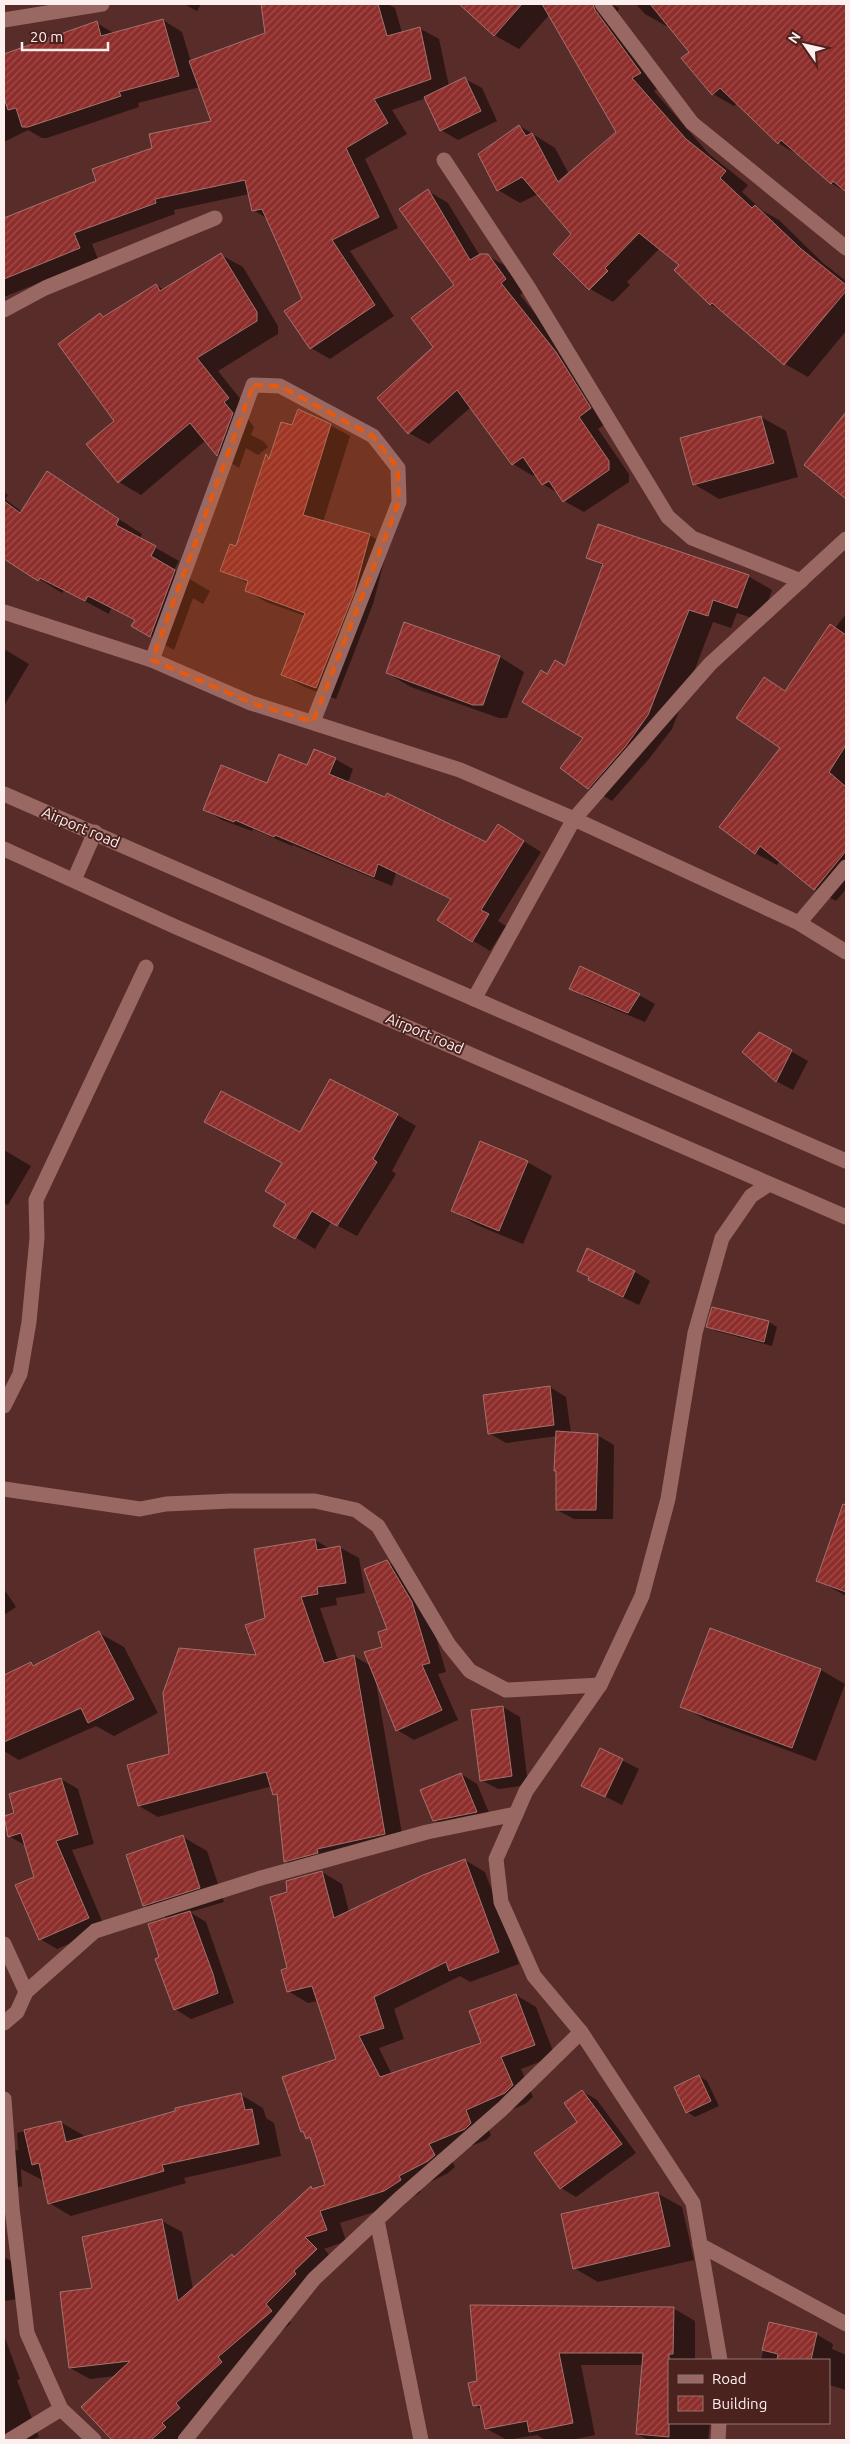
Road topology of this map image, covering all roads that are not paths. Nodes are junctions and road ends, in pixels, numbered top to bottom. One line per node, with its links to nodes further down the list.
1 (102, 4): 3 (street)
2 (602, 4): 6 (street)
3 (4, 20)
4 (444, 160): 9 (street)
5 (215, 218): 7 (street)
6 (846, 248)
7 (4, 310)
8 (846, 539): 9 (street)
9 (801, 581): 14 (street)
10 (4, 612): 11 (street)
11 (152, 660): 12 (street); 12 (street)
12 (313, 722): 14 (street)
13 (4, 794): 15 (street, Airport road)
14 (574, 819): 19 (street); 22 (street)
15 (94, 832): 18 (street); 22 (street, Airport road)
16 (4, 849): 18 (street, Airport road)
17 (846, 867): 19 (street)
18 (74, 880): 24 (street, Airport road)
19 (798, 923): 20 (street)
20 (846, 952)
21 (146, 967): 26 (street)
22 (474, 999): 23 (street, Airport road)
23 (846, 1161)
24 (769, 1184): 25 (street, Airport road); 28 (street)
25 (846, 1217)
26 (4, 1406)
27 (4, 1489): 28 (street)
28 (600, 1685): 29 (street)
29 (516, 1814): 31 (street); 33 (street)
30 (4, 1944): 31 (street)
31 (26, 1992): 32 (street)
32 (4, 2023)
33 (581, 2032): 35 (street); 36 (street)
34 (4, 2100): 39 (street)
35 (376, 2220): 43 (street); 44 (street)
36 (700, 2245): 37 (street); 38 (street)
37 (846, 2324)
38 (720, 2359)
39 (61, 2409): 41 (street); 42 (street)
40 (719, 2424): 45 (street)
41 (10, 2440)
42 (94, 2440)
43 (185, 2440)
44 (421, 2440)
45 (718, 2440)

